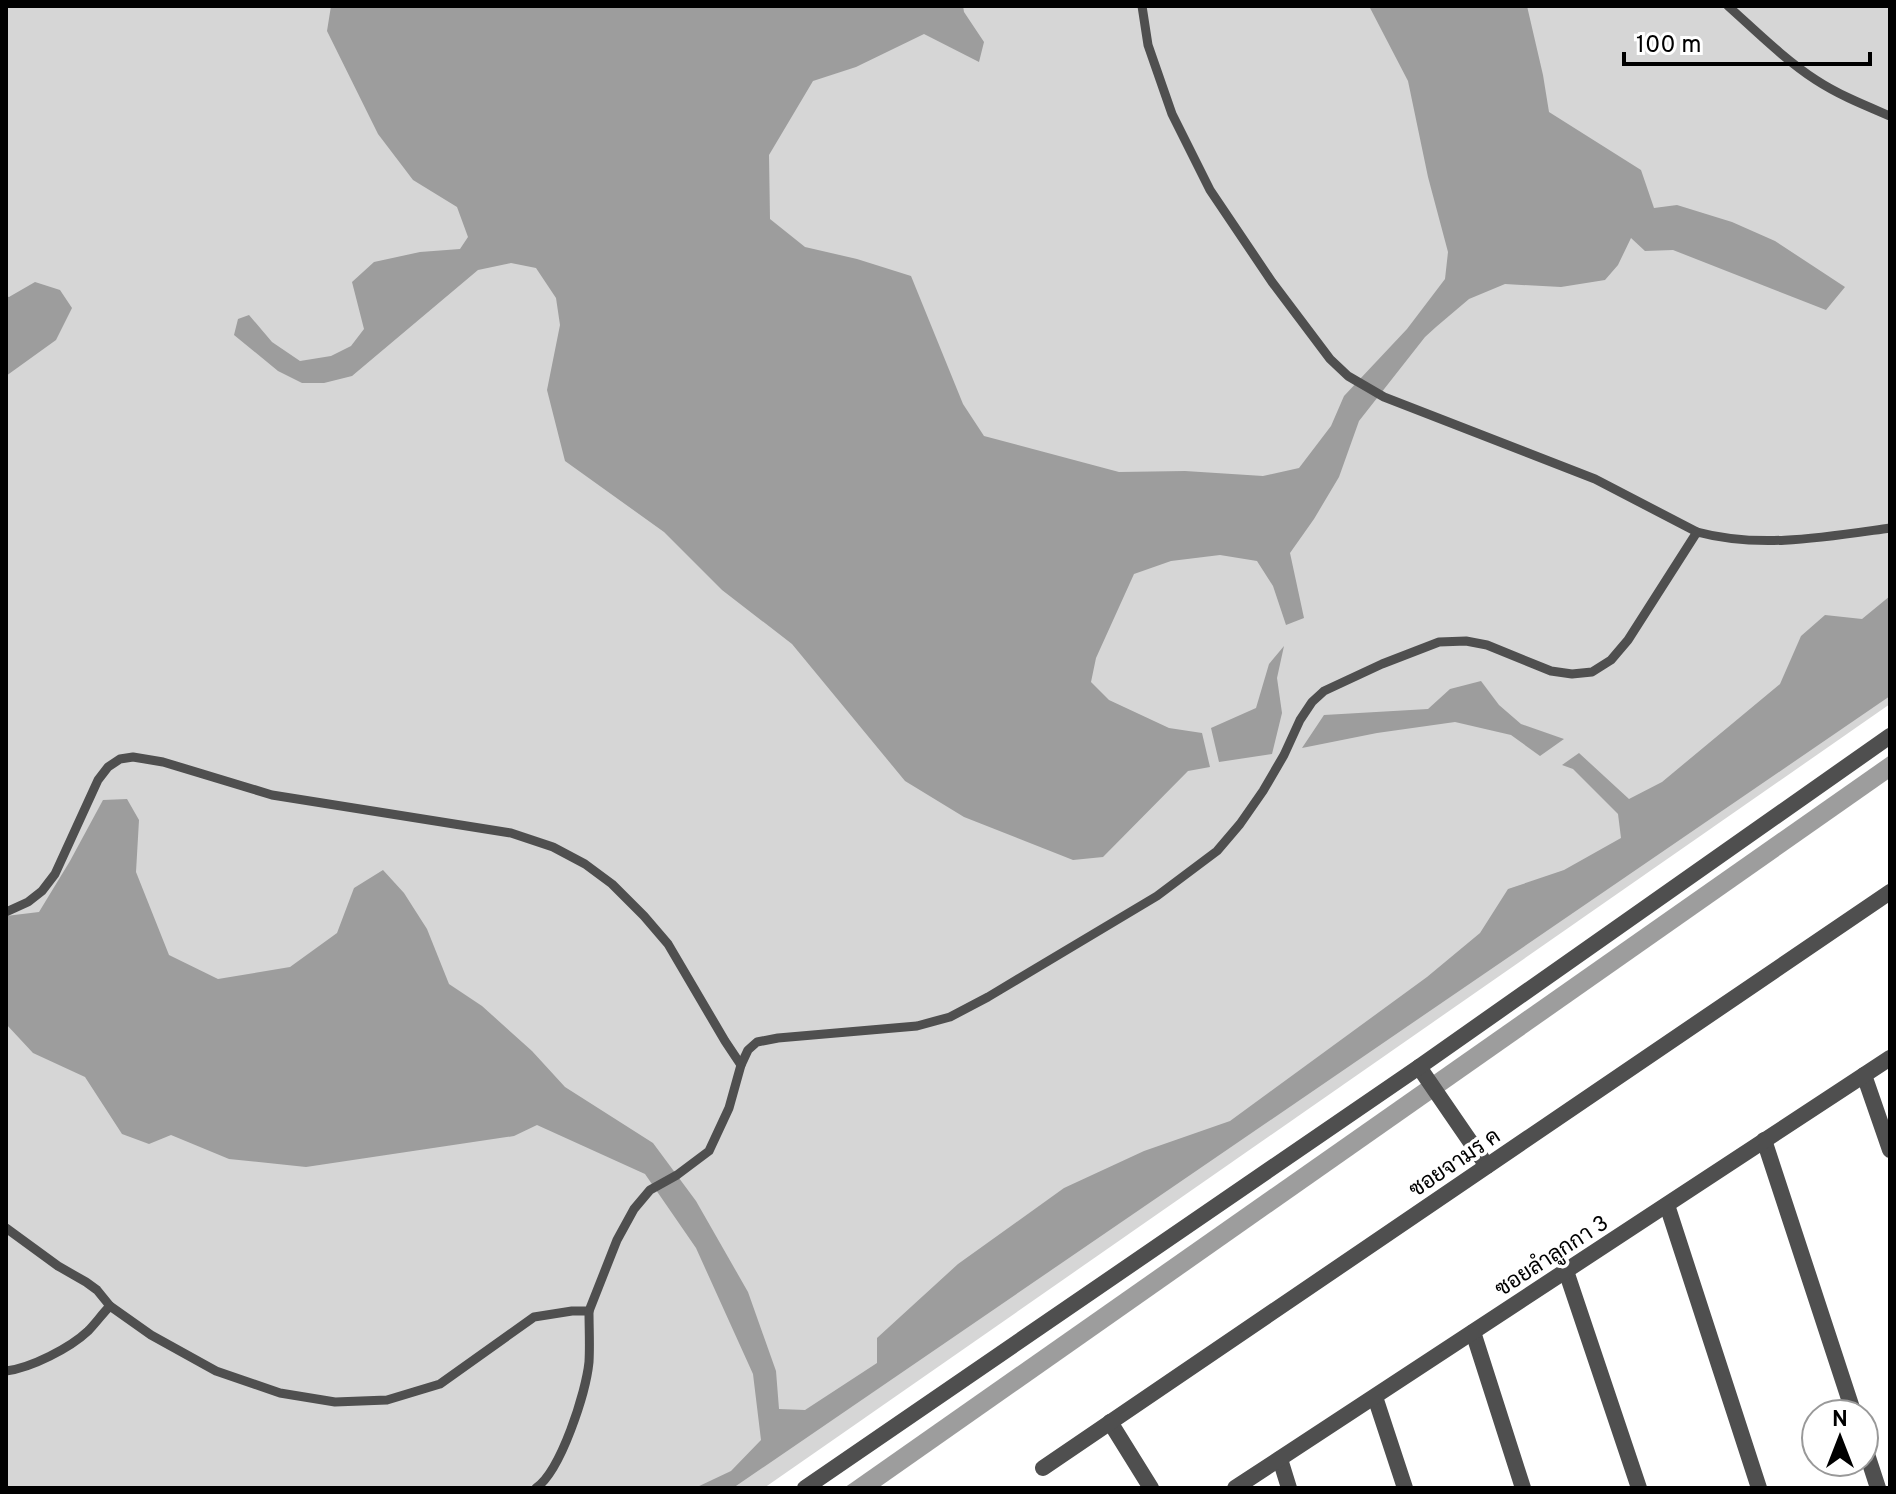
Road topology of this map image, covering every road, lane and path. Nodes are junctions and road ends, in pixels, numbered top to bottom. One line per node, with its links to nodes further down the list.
1 (1142, 6): 5 (lane)
2 (1728, 6): 3 (lane)
3 (1890, 116)
4 (1890, 528): 5 (lane)
5 (1697, 532): 10 (lane)
6 (1890, 736): 11 (street)
7 (1890, 892): 15 (street, ซอยจามร ค)
8 (6, 912): 10 (lane)
9 (1890, 1058): 12 (street, ซอยลำลูกกา 3)
10 (741, 1065): 20 (lane)
11 (1419, 1067): 15 (street); 29 (street)
12 (1864, 1075): 13 (street, ซอยลำลูกกา 3); 14 (street)
13 (1764, 1140): 16 (street, ซอยลำลูกกา 3); 24 (street)
14 (1890, 1150)
15 (1487, 1166): 25 (street, ซอยจามร ค)
16 (1667, 1205): 18 (street, ซอยลำลูกกา 3); 36 (street)
17 (6, 1228): 19 (lane)
18 (1566, 1271): 21 (street, ซอยลำลูกกา 3); 35 (street)
19 (110, 1306): 20 (lane); 22 (lane)
20 (589, 1311): 28 (lane)
21 (1473, 1332): 23 (street, ซอยลำลูกกา 3); 34 (street)
22 (6, 1371)
23 (1375, 1397): 26 (street, ซอยลำลูกกา 3); 33 (street)
24 (1849, 1398)
25 (1110, 1422): 27 (street, ซอยจามร ค); 30 (street)
26 (1280, 1459): 31 (street, ซอยลำลูกกา 3); 32 (street)
27 (1043, 1468)
28 (536, 1488)
29 (805, 1488)
30 (1151, 1488)
31 (1235, 1488)
32 (1289, 1488)
33 (1405, 1488)
34 (1523, 1488)
35 (1639, 1488)
36 (1759, 1488)

